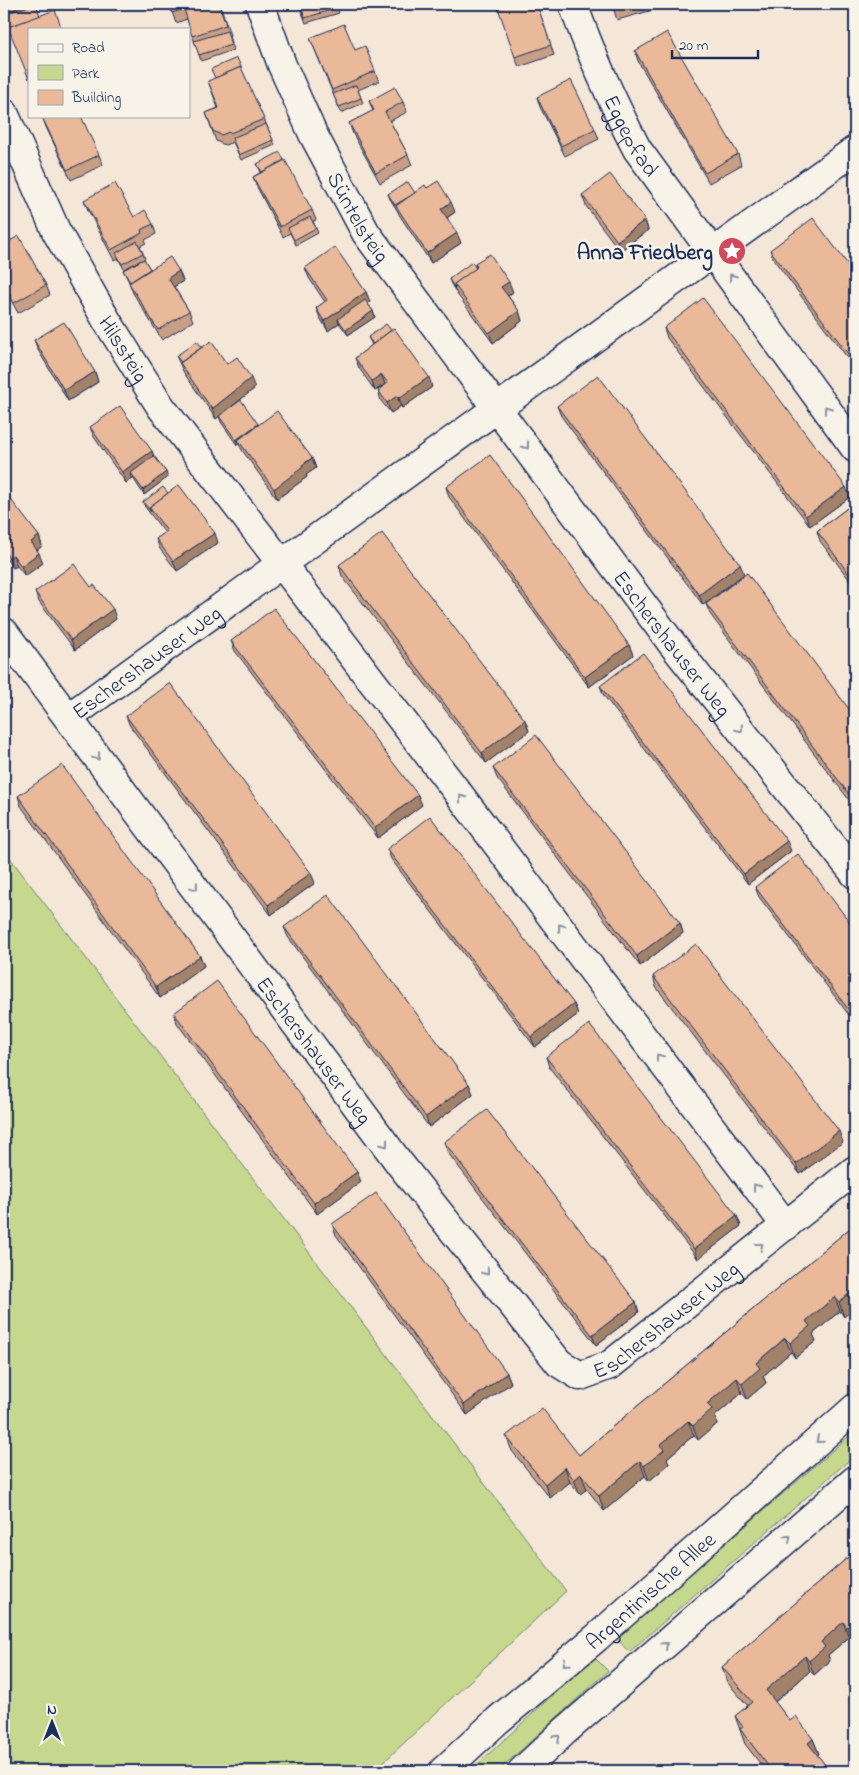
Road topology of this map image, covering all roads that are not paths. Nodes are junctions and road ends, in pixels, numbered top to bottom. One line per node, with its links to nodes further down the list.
1 (260, 4): 6 (street, Süntelsteig)
2 (574, 4): 5 (street, Eggepfad)
3 (4, 113): 8 (street, Hilssteig)
4 (855, 150): 5 (street, Eschershauser Weg)
5 (714, 253): 6 (street, Eschershauser Weg); 7 (street, one-way to 5)
6 (496, 407): 8 (street, Eschershauser Weg); 11 (street, Eschershauser Weg, one-way to 11)
7 (855, 448)
8 (282, 562): 10 (street, Eschershauser Weg); 13 (street, one-way to 8)
9 (4, 632): 10 (street)
10 (69, 717): 13 (street, Eschershauser Weg, one-way to 13)
11 (855, 874)
12 (855, 1170): 13 (street, Eschershauser Weg)
13 (786, 1226)
14 (855, 1408): 16 (street, Argentinische Allee, one-way to 16)
15 (855, 1480): 17 (street, one-way to 15)
16 (443, 1771)
17 (522, 1771)

